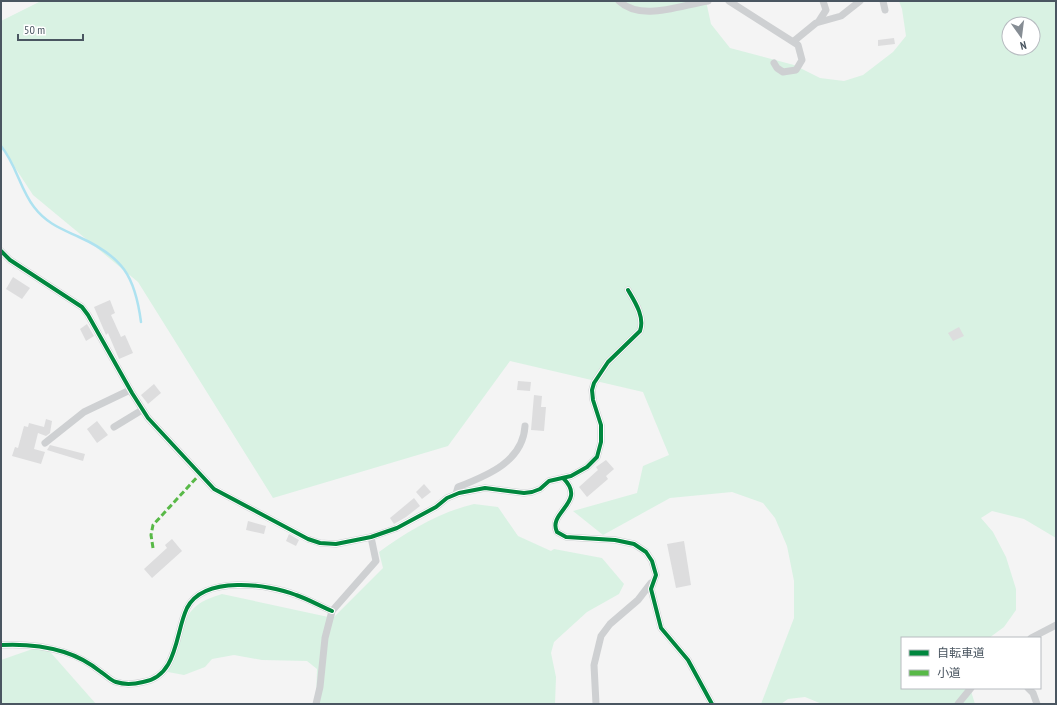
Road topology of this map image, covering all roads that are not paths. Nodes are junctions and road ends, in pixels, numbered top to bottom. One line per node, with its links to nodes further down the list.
1 (619, 1): 2 (street)
2 (708, 1)
3 (729, 1): 9 (street)
4 (823, 1): 8 (street)
5 (860, 1): 8 (street)
6 (883, 1): 7 (street)
7 (885, 10)
8 (819, 21): 9 (street)
9 (794, 41): 10 (street)
10 (774, 63)
11 (1, 251): 13 (street)
12 (628, 290): 18 (street)
13 (130, 390): 14 (street); 17 (street)
14 (142, 410): 16 (street); 20 (street)
15 (525, 426): 19 (street)
16 (114, 427)
17 (45, 443)
18 (563, 478): 19 (street); 21 (street)
19 (456, 494): 20 (street)
20 (371, 537): 22 (street)
21 (655, 578): 29 (street); 30 (street)
22 (332, 611): 25 (street); 28 (street)
23 (1056, 625): 24 (street)
24 (1033, 637)
25 (1, 645)
26 (970, 689): 31 (street)
27 (1029, 689): 32 (street)
28 (316, 704)
29 (596, 704)
30 (712, 704)
31 (958, 704)
32 (1037, 704)

